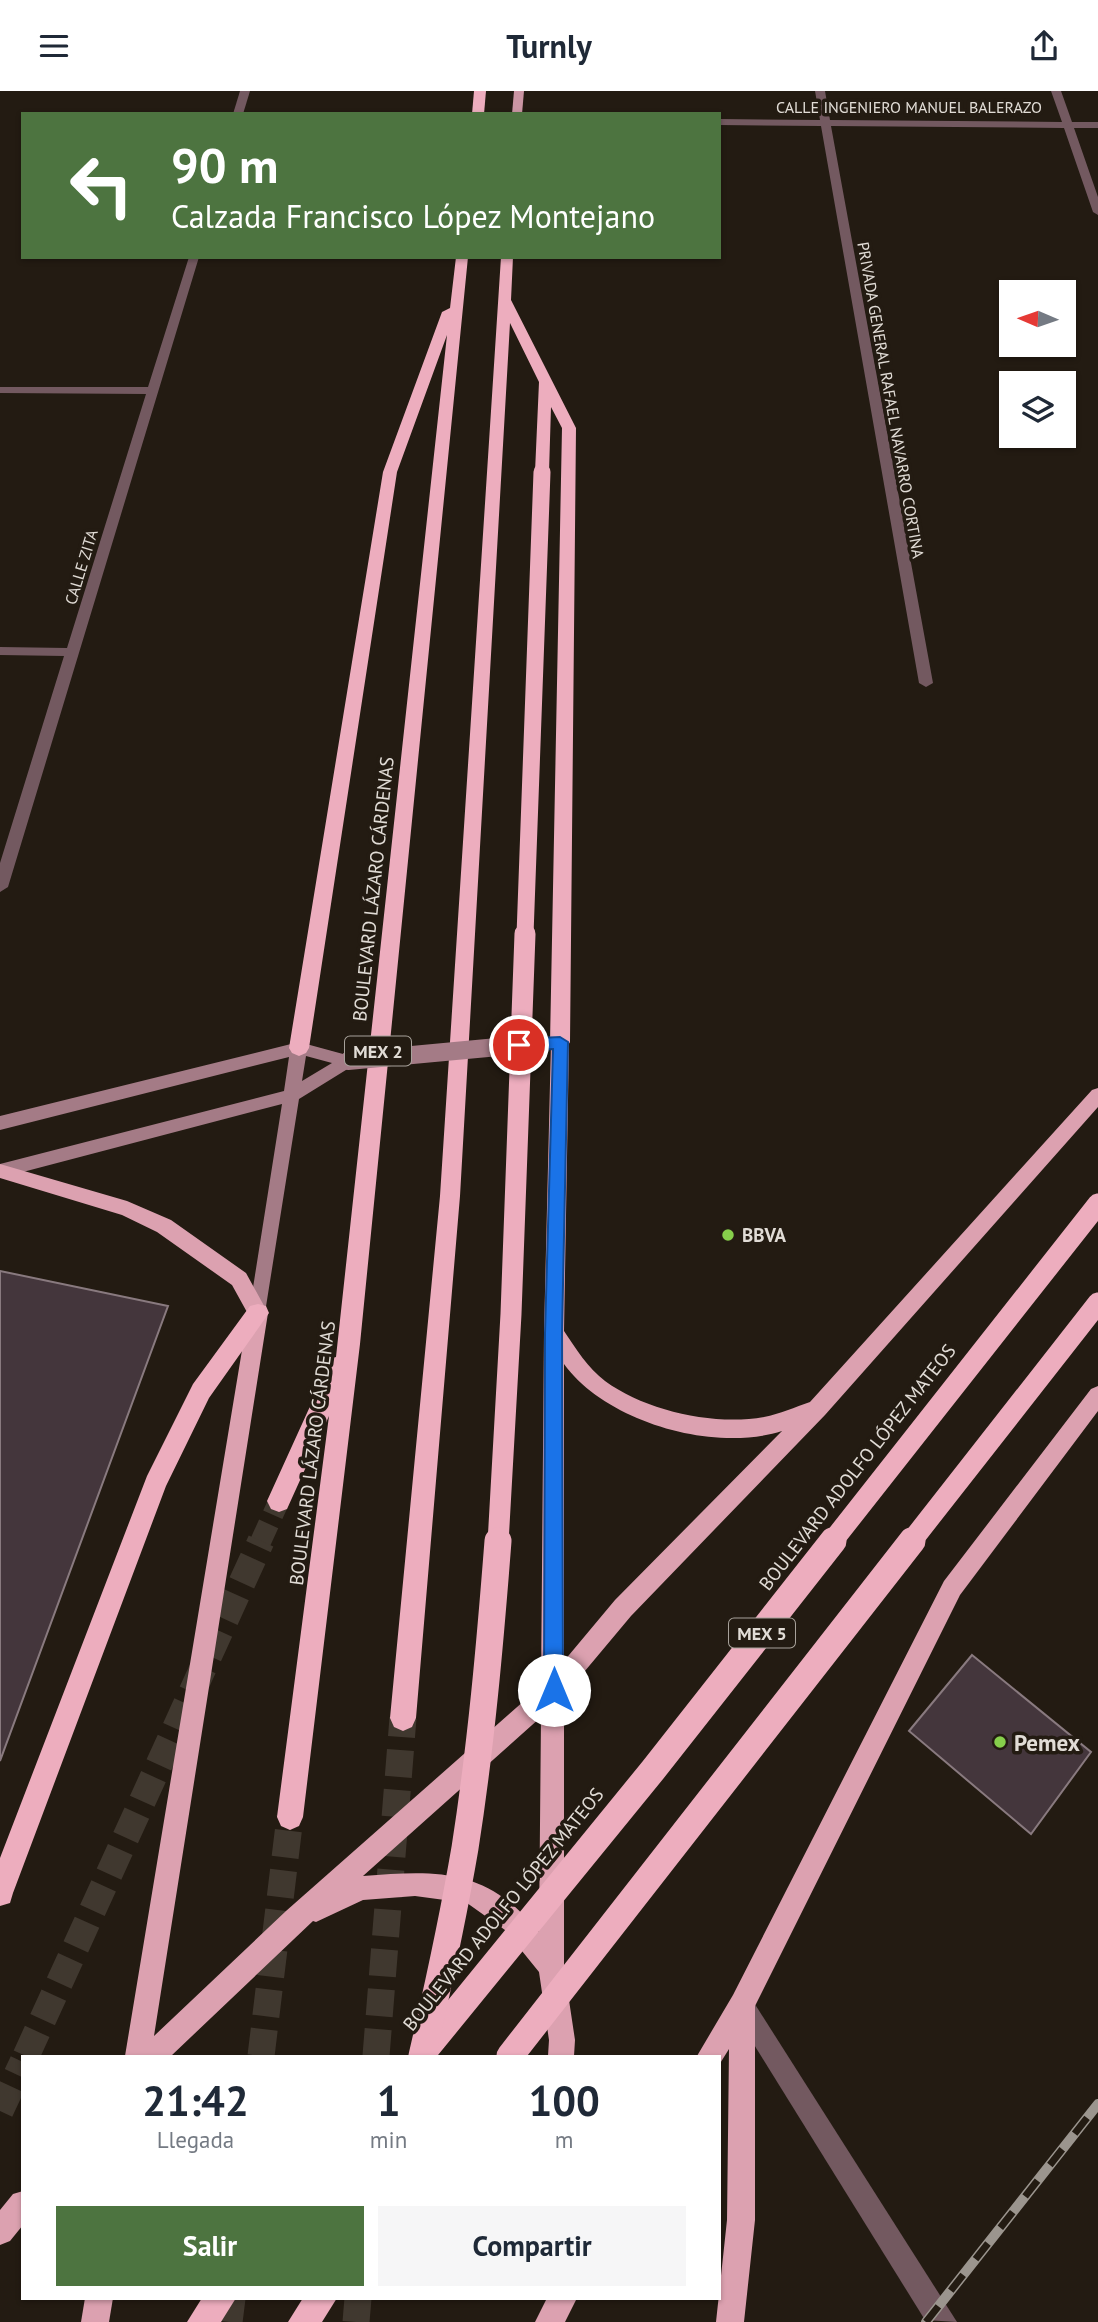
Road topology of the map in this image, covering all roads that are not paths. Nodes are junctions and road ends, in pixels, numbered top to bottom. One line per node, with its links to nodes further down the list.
1 (245, 91): 6 (street)
2 (480, 91): 7 (highway)
3 (519, 91): 8 (main road)
4 (820, 91): 10 (street, PRIVADA GENERAL RAFAEL NAVARRO CORTINA)
5 (1056, 91): 11 (street)
6 (239, 112)
7 (478, 112)
8 (517, 112)
9 (721, 121): 10 (street, CALLE INGENIERO MANUEL BALERAZO)
10 (825, 123): 11 (street, CALLE INGENIERO MANUEL BALERAZO); 24 (street, PRIVADA GENERAL RAFAEL NAVARRO CORTINA)
11 (1067, 124): 12 (street, CALLE INGENIERO MANUEL BALERAZO); 13 (street)
12 (1098, 125)
13 (1098, 212)
14 (193, 259): 21 (street, CALLE ZITA)
15 (462, 259): 17 (highway, BOULEVARD LÁZARO CÁRDENAS / MEX 2)
16 (507, 259): 18 (highway)
17 (460, 284): 27 (highway); 37 (highway, BOULEVARD LÁZARO CÁRDENAS / MEX 2)
18 (504, 299): 19 (highway); 42 (highway)
19 (545, 382): 26 (highway); 50 (highway, bridge)
20 (0, 390): 21 (street)
21 (153, 391): 23 (street, CALLE ZITA)
22 (0, 651): 23 (street)
23 (74, 652): 25 (street, CALLE ZITA)
24 (926, 683)
25 (0, 887)
26 (560, 1042): 28 (main road, bridge); 36 (highway)
27 (299, 1048): 28 (main road); 29 (main road); 31 (main road)
28 (348, 1061): 29 (main road)
29 (293, 1095): 32 (main road); 35 (main road)
30 (1098, 1095): 39 (highway)
31 (0, 1123)
32 (1, 1171): 35 (highway)
33 (1098, 1204): 51 (highway, BOULEVARD ADOLFO LÓPEZ MATEOS / MEX 5, bridge)
34 (1098, 1303): 52 (highway, MEX 5, bridge)
35 (258, 1313): 44 (highway); 48 (highway)
36 (554, 1333): 39 (highway); 41 (highway)
37 (349, 1344): 40 (highway); 43 (highway, BOULEVARD LÁZARO CÁRDENAS / MEX 2)
38 (1098, 1395): 47 (highway)
39 (818, 1408): 41 (highway)
40 (279, 1501)
41 (554, 1690): 45 (highway); 46 (highway)
42 (403, 1718)
43 (290, 1817)
44 (0, 1893)
45 (295, 1920): 46 (highway); 49 (highway)
46 (551, 1967): 53 (highway)
47 (742, 2004): 54 (highway); 66 (highway); 67 (street)
48 (138, 2055)
49 (153, 2055)
50 (420, 2055)
51 (421, 2055)
52 (511, 2055)
53 (561, 2055)
54 (711, 2055)
55 (21, 2206): 56 (highway)
56 (0, 2231)
57 (99, 2300): 62 (highway)
58 (220, 2300): 63 (highway)
59 (320, 2300): 64 (highway)
60 (549, 2300): 65 (highway)
61 (562, 2300): 65 (highway)
62 (95, 2322)
63 (202, 2322)
64 (303, 2322)
65 (548, 2322)
66 (730, 2322)
67 (944, 2322)

